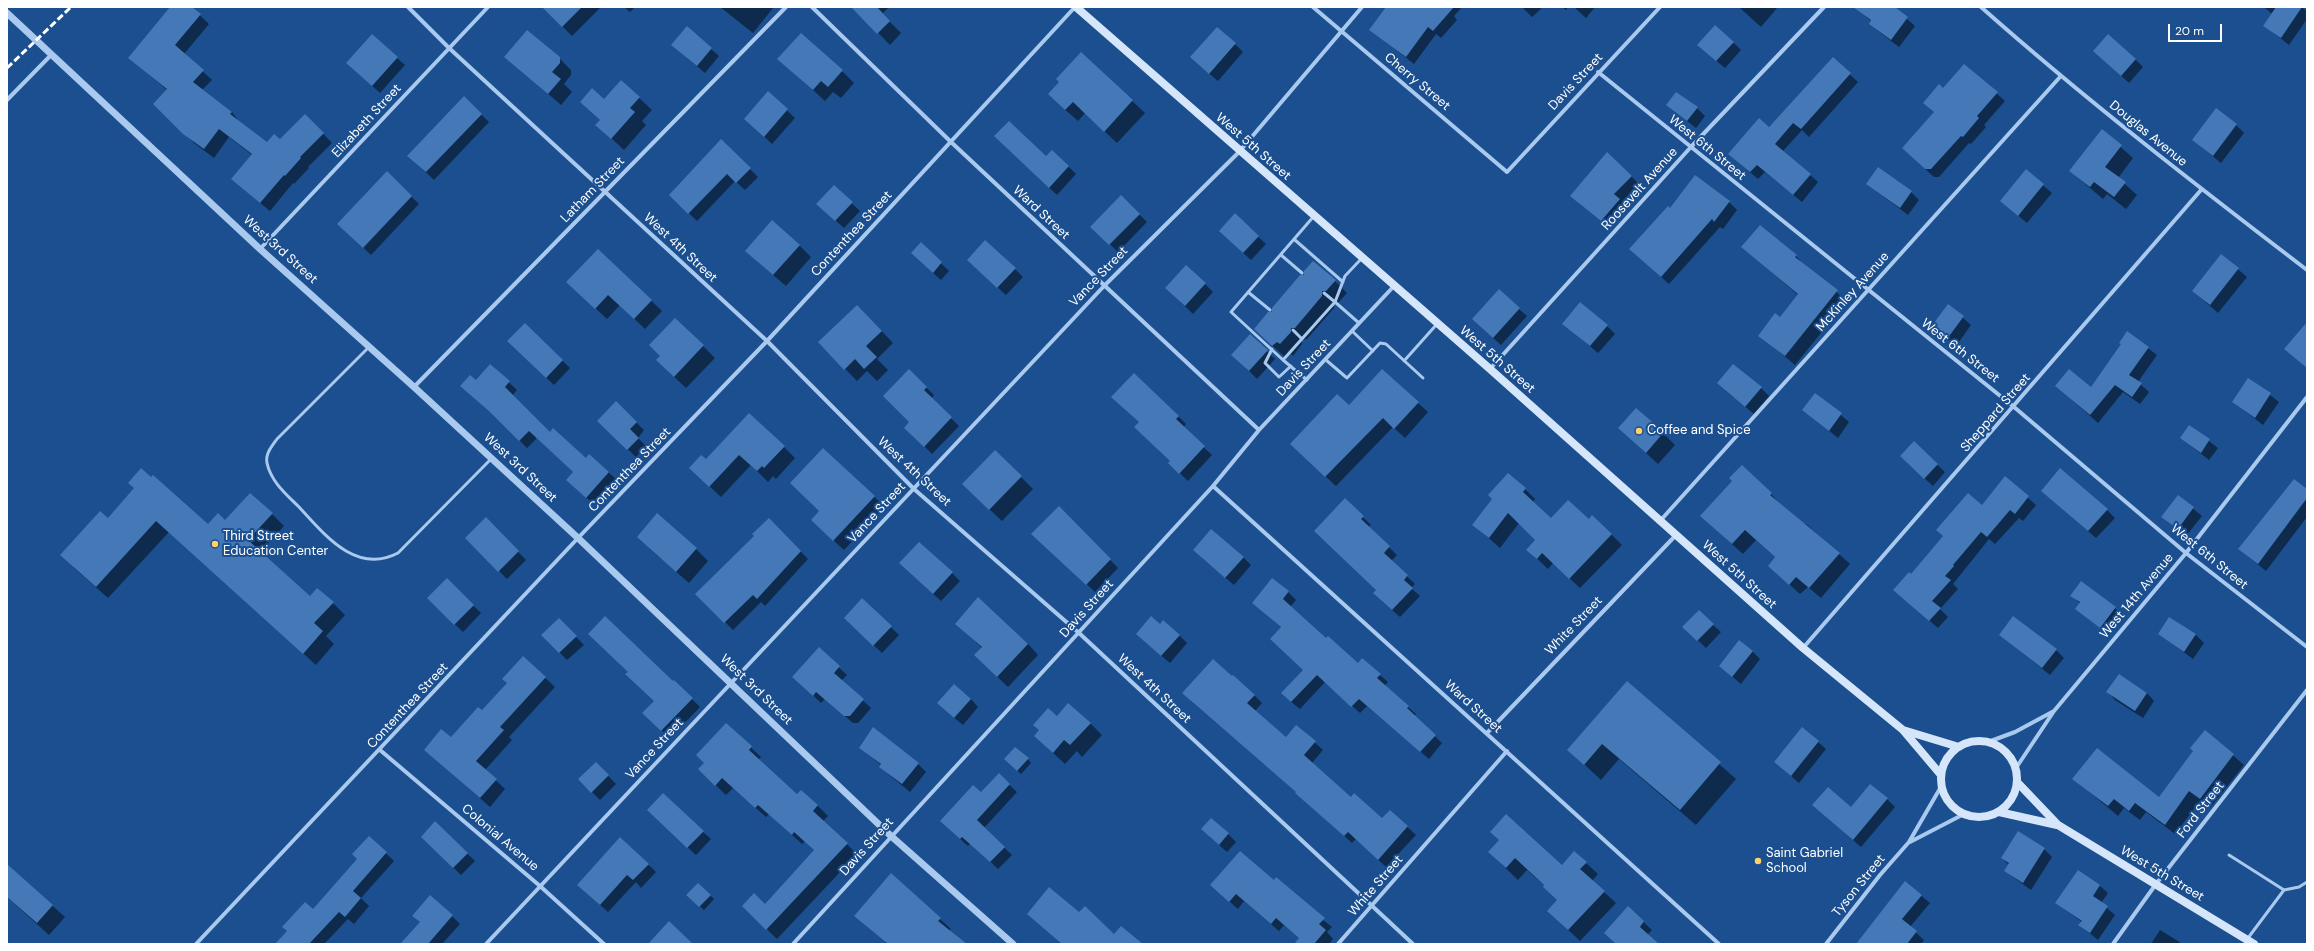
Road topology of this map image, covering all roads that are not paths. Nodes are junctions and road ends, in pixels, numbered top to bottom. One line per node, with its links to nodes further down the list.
1 (408, 7): 13 (street, West 4th Street)
2 (488, 7): 13 (street, Elizabeth Street)
3 (786, 7): 23 (street, Latham Street)
4 (812, 7): 18 (street, Ward Street)
5 (1076, 7): 18 (street, Contenthea Street); 20 (main road, West 5th Street)
6 (1313, 7): 12 (street, Cherry Street)
7 (1362, 7): 12 (street, Vance Street)
8 (1660, 7): 15 (street, Davis Street)
9 (1824, 7): 19 (street, Roosevelt Avenue)
10 (1981, 7): 16 (street, Douglas Avenue)
11 (7, 13): 14 (street, West 3rd Street)
12 (1342, 32): 20 (street, Vance Street); 21 (street, Cherry Street)
13 (449, 48): 23 (street, West 4th Street); 26 (street, Elizabeth Street)
14 (53, 54): 17 (street); 26 (street, West 3rd Street)
15 (1598, 72): 19 (street, West 6th Street); 21 (street, Davis Street)
16 (2060, 77): 22 (street, Douglas Avenue); 34 (street, McKinley Avenue)
17 (7, 100)
18 (951, 142): 32 (street, Ward Street); 44 (street, Contenthea Street)
19 (1690, 148): 34 (street, West 6th Street); 52 (street, Roosevelt Avenue)
20 (1239, 152): 24 (main road, West 5th Street); 32 (street, Vance Street)
21 (1507, 172)
22 (2201, 190): 29 (street, Douglas Avenue); 57 (street, Sheppard Street)
23 (605, 192): 44 (street, West 4th Street); 55 (street, Latham Street)
24 (1314, 216): 25 (lane); 28 (main road, West 5th Street)
25 (1295, 240): 27 (lane); 31 (lane)
26 (260, 249): 45 (street, West 3rd Street)
27 (1281, 255): 30 (lane); 35 (lane)
28 (1362, 258): 31 (lane); 33 (main road, West 5th Street)
29 (2307, 270)
30 (1302, 273)
31 (1343, 282): 37 (lane)
32 (1104, 286): 58 (street, Ward Street); 61 (street, Vance Street)
33 (1394, 286): 39 (street, Davis Street); 40 (main road, West 5th Street)
34 (1868, 291): 57 (street, West 6th Street); 62 (street, McKinley Avenue)
35 (1248, 292): 38 (lane); 46 (lane)
36 (1324, 293): 37 (lane)
37 (1335, 302): 39 (lane); 43 (lane)
38 (1270, 310)
39 (1359, 323): 42 (street, Davis Street)
40 (1437, 324): 50 (lane); 52 (main road, West 5th Street)
41 (1292, 330): 43 (lane)
42 (1352, 331): 47 (lane); 49 (street, Davis Street)
43 (1302, 339): 48 (lane)
44 (767, 342): 61 (street, West 4th Street); 64 (street, Contenthea Street)
45 (369, 347): 55 (street, West 3rd Street); 59 (lane)
46 (1272, 349): 48 (lane); 51 (lane)
47 (1373, 351): 49 (lane); 50 (lane)
48 (1283, 360): 51 (lane)
49 (1326, 360): 54 (street, Davis Street)
50 (1404, 361): 53 (lane)
51 (1291, 366): 54 (lane)
52 (1490, 369): 62 (main road, West 5th Street)
53 (1423, 378)
54 (1307, 380): 58 (street, Davis Street)
55 (414, 387): 59 (street, West 3rd Street)
56 (2307, 397): 65 (street, West 14th Avenue)
57 (2014, 407): 65 (street, West 6th Street); 68 (street, Sheppard Street)
58 (1259, 430): 60 (street, Davis Street)
59 (492, 458): 64 (street, West 3rd Street)
60 (1213, 486): 66 (street, Davis Street); 73 (street, Ward Street)
61 (914, 489): 66 (street, West 4th Street); 69 (street, Vance Street)
62 (1660, 521): 63 (main road, West 5th Street)
63 (1676, 534): 68 (main road, West 5th Street); 73 (street, White Street)
64 (578, 538): 69 (street, West 3rd Street); 76 (street, Contenthea Street)
65 (2186, 553): 67 (street, West 6th Street); 71 (street, West 14th Avenue)
66 (1079, 633): 85 (street, Davis Street); 92 (street, West 4th Street)
67 (2307, 647)
68 (1804, 648): 72 (main road, West 5th Street)
69 (731, 682): 85 (street, West 3rd Street); 90 (street, Vance Street)
70 (2307, 690): 89 (street, Ford Street)
71 (2054, 711): 74 (street, West 14th Avenue); 78 (street, West 14th Avenue)
72 (1903, 730): 75 (main road, West 5th Street); 79 (main road, West 5th Street)
73 (1488, 732): 77 (street, Ward Street)
74 (1988, 742): 75 (main road); 78 (main road)
75 (1959, 747): 79 (main road)
76 (380, 750): 90 (street, Colonial Avenue); 94 (street, Contenthea Street)
77 (1507, 751): 92 (street, White Street); 101 (street, Ward Street)
78 (2016, 768): 80 (main road)
79 (1941, 775): 81 (main road)
80 (2017, 782): 82 (main road); 84 (main road, West 5th Street)
81 (1942, 785): 83 (main road); 86 (street, Tyson Street)
82 (2000, 812): 83 (main road); 84 (main road, West 5th Street)
83 (1964, 814): 86 (street, Tyson Street)
84 (2058, 825): 89 (main road, West 5th Street)
85 (891, 836): 97 (street, Davis Street); 98 (street, West 3rd Street)
86 (1909, 842): 102 (street, Tyson Street)
87 (2229, 855): 91 (lane)
88 (2307, 882): 91 (lane)
89 (2156, 884): 93 (main road, West 5th Street); 103 (street, Ford Street)
90 (540, 886): 95 (street, Vance Street); 96 (street, Colonial Avenue)
91 (2284, 890): 93 (lane)
92 (1372, 906): 99 (street, White Street); 100 (street, West 4th Street)
93 (2250, 942)
94 (196, 944)
95 (486, 944)
96 (604, 944)
97 (793, 944)
98 (1013, 944)
99 (1338, 944)
100 (1413, 944)
101 (1719, 944)
102 (1826, 944)
103 (2113, 944)

